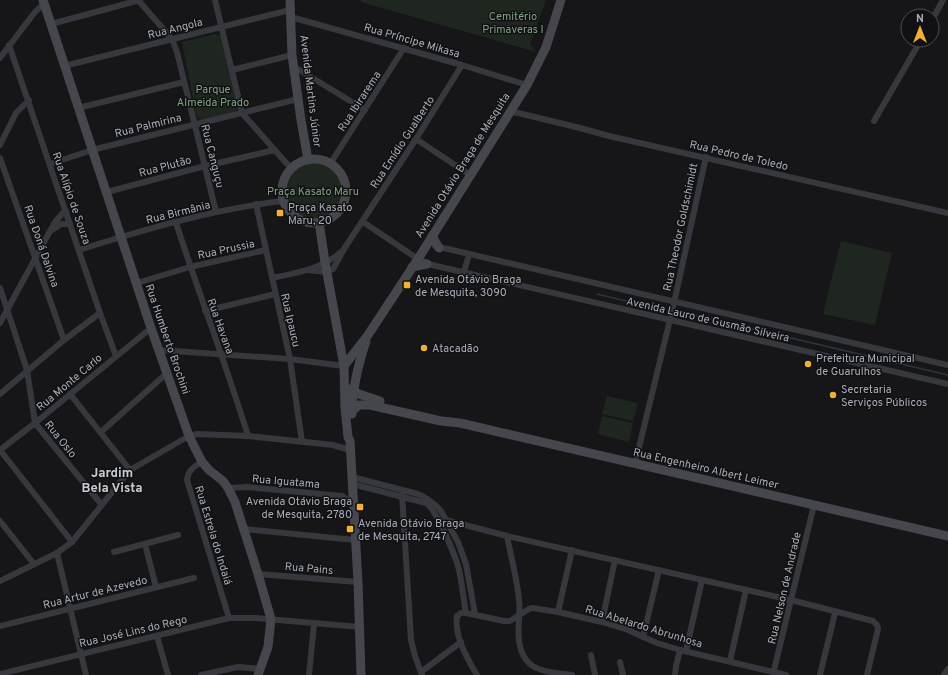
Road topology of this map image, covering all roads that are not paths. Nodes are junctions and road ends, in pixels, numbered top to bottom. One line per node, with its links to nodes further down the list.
1 (138, 0): 7 (street); 9 (street, Rua Canguçu)
2 (215, 0): 8 (street)
3 (290, 0): 6 (street, Avenida Martins Júnior)
4 (561, 0): 20 (street, Avenida Otávio Braga de Mesquita)
5 (44, 4): 7 (street, Rua Humberto Brochini); 10 (street)
6 (291, 13): 8 (street, Rua Angola); 11 (street, Rua Príncipe Mikasa); 13 (street, Avenida Martins Júnior)
7 (51, 24): 16 (street, Rua Humberto Brochini)
8 (221, 27): 9 (street, Rua Angola); 18 (street)
9 (172, 39): 16 (street, Rua Angola); 19 (street, Rua Canguçu)
10 (9, 45): 14 (street); 22 (street, Rua Alípio de Souza)
11 (404, 48): 15 (street, Rua Príncipe Mikasa); 25 (street, Rua Ibirarema)
12 (916, 48): 29 (street)
13 (292, 55): 17 (street, Avenida Martins Júnior); 18 (street)
14 (0, 58)
15 (462, 65): 20 (street, Rua Príncipe Mikasa); 31 (street, Rua Emídio Gualberto)
16 (64, 66): 24 (street, Rua Humberto Brochini)
17 (294, 66): 21 (street, Avenida Martins Júnior); 25 (street)
18 (232, 70): 27 (street)
19 (184, 82): 24 (street); 30 (street, Rua Canguçu)
20 (527, 85): 23 (street, Avenida Otávio Braga de Mesquita)
21 (298, 99): 27 (street, Rua Palmirina); 37 (street, Avenida Martins Júnior)
22 (28, 100): 32 (street); 38 (street, Rua Alípio de Souza)
23 (516, 103): 26 (street, Avenida Otávio Braga de Mesquita); 28 (street)
24 (78, 108): 33 (street, Rua Humberto Brochini)
25 (365, 110): 39 (street, Rua Ibirarema)
26 (510, 111): 28 (street, Rua Pedro de Toledo); 42 (street, Avenida Otávio Braga de Mesquita)
27 (242, 113): 30 (street, Rua Palmirina); 34 (street)
28 (527, 115): 35 (street, Rua Pedro de Toledo)
29 (874, 121)
30 (195, 124): 33 (street, Rua Palmirina); 40 (street, Rua Canguçu)
31 (416, 139): 42 (street); 50 (street, Rua Emídio Gualberto)
32 (0, 145)
33 (92, 150): 38 (street, Rua Palmirina); 43 (street, Rua Humberto Brochini)
34 (275, 150): 40 (street, Rua Plutão); 41 (street)
35 (706, 157): 48 (street, Rua Pedro de Toledo); 74 (street, Rua Theodor Goldschimidt)
36 (0, 158): 61 (street, Rua Doná Dalvina)
37 (308, 160): 39 (street); 41 (street)
38 (50, 164): 46 (street, Rua Alípio de Souza)
39 (330, 164): 49 (street)
40 (205, 166): 43 (street, Rua Plutão); 47 (street, Rua Canguçu)
41 (293, 168): 44 (street)
42 (470, 175): 55 (street, Avenida Otávio Braga de Mesquita)
43 (107, 192): 54 (street, Rua Humberto Brochini)
44 (284, 201): 45 (street, Rua Birmânia); 49 (street)
45 (256, 204): 47 (street, Rua Birmânia); 59 (street, Rua Ipaucu)
46 (66, 211): 52 (street, Rua Alípio de Souza); 53 (street)
47 (216, 212): 51 (street, Rua Birmânia)
48 (948, 213)
49 (319, 222): 63 (street)
50 (363, 222): 57 (street, Rua Emídio Gualberto); 62 (street, Avenida Lauro de Gusmão Silveira)
51 (176, 223): 54 (street, Rua Birmânia); 65 (street, Rua Havana)
52 (70, 224): 53 (street); 58 (street, Rua Alípio de Souza)
53 (51, 231): 61 (street)
54 (121, 237): 58 (street, Rua Birmânia); 71 (street, Rua Humberto Brochini)
55 (430, 240): 56 (street); 62 (street, Avenida Otávio Braga de Mesquita)
56 (439, 248): 60 (street, Avenida Lauro de Gusmão Silveira)
57 (344, 249): 63 (street, Rua Emídio Gualberto); 68 (street, Rua Emídio Gualberto)
58 (79, 250): 77 (street, Rua Alípio de Souza)
59 (266, 250): 65 (street, Rua Prussia); 70 (street, Rua Ipaucu)
60 (469, 255): 69 (street); 74 (street, Avenida Lauro de Gusmão Silveira)
61 (36, 258): 75 (street); 82 (street, Rua Doná Dalvina)
62 (418, 259): 64 (street, Avenida Lauro de Gusmão Silveira); 66 (street, Avenida Otávio Braga de Mesquita)
63 (325, 262): 67 (street, Rua Emídio Gualberto); 68 (street)
64 (427, 264): 66 (street); 69 (street, Avenida Lauro de Gusmão Silveira)
65 (190, 267): 71 (street, Rua Prussia); 76 (street, Rua Havana)
66 (412, 267): 81 (street, Avenida Otávio Braga de Mesquita)
67 (307, 270): 68 (street, Rua Emídio Gualberto); 70 (street, Rua Emídio Gualberto)
68 (327, 272): 88 (street)
69 (464, 272): 78 (street, Avenida Lauro de Gusmão Silveira)
70 (272, 278): 73 (street, Rua Ipaucu)
71 (136, 283): 80 (street, Rua Humberto Brochini)
72 (0, 288): 75 (street)
73 (275, 294): 76 (street); 86 (street, Rua Ipaucu)
74 (674, 302): 78 (street, Rua Theodor Goldschimidt); 87 (street, Avenida Lauro de Gusmão Silveira)
75 (8, 310): 79 (street); 89 (street)
76 (205, 311): 84 (street, Rua Havana)
77 (100, 313): 82 (street); 85 (street, Rua Alípio de Souza)
78 (670, 321): 91 (street, Avenida Lauro de Gusmão Silveira); 106 (street, Rua Theodor Goldschimidt)
79 (0, 323)
80 (151, 328): 83 (street, Rua Humberto Brochini); 85 (street, Rua Monte Carlo)
81 (368, 335): 88 (street, Avenida Otávio Braga de Mesquita); 92 (street, Avenida Otávio Braga de Mesquita)
82 (64, 340): 89 (street)
83 (159, 350): 84 (street); 90 (street, Rua Humberto Brochini)
84 (221, 354): 86 (street); 101 (street, Rua Havana)
85 (116, 356): 94 (street, Rua Monte Carlo)
86 (290, 359): 88 (street); 102 (street, Rua Ipaucu)
87 (948, 365)
88 (344, 366): 92 (street); 96 (street)
89 (27, 370): 93 (street); 97 (street)
90 (166, 373): 99 (street); 100 (street, Rua Humberto Brochini)
91 (948, 384)
92 (352, 390): 95 (street); 96 (street)
93 (0, 394)
94 (70, 394): 97 (street, Rua Monte Carlo); 99 (street)
95 (380, 401): 96 (street, Rua Engenheiro Albert Leimer); 98 (street, Rua Engenheiro Albert Leimer)
96 (350, 407): 98 (street, Rua Engenheiro Albert Leimer); 103 (street)
97 (35, 423): 104 (street, Rua Monte Carlo); 113 (street, Rua Oslo)
98 (460, 423): 106 (street, Rua Engenheiro Albert Leimer)
99 (100, 432): 107 (street)
100 (189, 436): 101 (street); 105 (street, Rua Humberto Brochini); 107 (street)
101 (248, 436): 102 (street)
102 (302, 442): 103 (street)
103 (350, 446): 108 (street)
104 (0, 450): 123 (street)
105 (202, 462): 109 (street, Rua Humberto Brochini); 145 (street, Rua Estrela do Indaiá)
106 (635, 464): 114 (street, Rua Engenheiro Albert Leimer)
107 (130, 470): 113 (street)
108 (352, 483): 110 (street); 111 (street); 112 (street)
109 (228, 488): 111 (street, Rua Iguatama); 118 (street, Rua Humberto Brochini)
110 (402, 494): 115 (street); 117 (street); 162 (street)
111 (342, 496): 112 (street, Rua Iguatama)
112 (353, 503): 122 (street)
113 (101, 504): 123 (street)
114 (814, 505): 121 (street, Rua Engenheiro Albert Leimer); 138 (street, Rua Nelson de Andrade)
115 (446, 520): 117 (street); 120 (street); 143 (street)
116 (0, 521): 129 (street)
117 (439, 521): 141 (street)
118 (244, 529): 122 (street); 131 (street, Rua Humberto Brochini)
119 (178, 535): 124 (street)
120 (507, 536): 125 (street); 144 (street)
121 (948, 536)
122 (355, 540): 135 (street)
123 (72, 542): 127 (street)
124 (145, 544): 126 (street); 136 (street)
125 (572, 550): 128 (street); 140 (street)
126 (114, 552)
127 (57, 553): 129 (street); 139 (street)
128 (615, 560): 130 (street); 147 (street)
129 (34, 564): 134 (street)
130 (659, 570): 133 (street); 152 (street)
131 (258, 574): 135 (street, Rua Pains); 146 (street, Rua Humberto Brochini)
132 (194, 578): 136 (street, Rua Artur de Azevedo)
133 (702, 580): 137 (street); 154 (street)
134 (0, 581)
135 (358, 582): 150 (street)
136 (156, 587): 139 (street, Rua Artur de Azevedo)
137 (746, 590): 138 (street); 158 (street)
138 (791, 600): 142 (street); 163 (street, Rua Nelson de Andrade)
139 (70, 608): 149 (street, Rua Artur de Azevedo); 155 (street)
140 (558, 612): 144 (street, Rua Abelardo Abrunhosa); 147 (street, Rua Abelardo Abrunhosa)
141 (466, 613): 143 (street, Rua Abelardo Abrunhosa); 153 (street)
142 (836, 613): 175 (street); 176 (street)
143 (475, 614): 144 (street, Rua Abelardo Abrunhosa)
144 (520, 615): 170 (street)
145 (229, 618): 146 (street, Rua José Lins do Rego); 151 (street, Rua José Lins do Rego)
146 (271, 619): 148 (street, Rua José Lins do Rego); 160 (street, Rua Humberto Brochini)
147 (602, 622): 152 (street, Rua Abelardo Abrunhosa)
148 (314, 624): 150 (street, Rua José Lins do Rego); 167 (street)
149 (0, 626)
150 (360, 627): 168 (street)
151 (157, 636): 155 (street, Rua José Lins do Rego); 165 (street)
152 (643, 637): 154 (street, Rua Abelardo Abrunhosa)
153 (461, 642): 162 (street); 169 (street)
154 (683, 651): 158 (street, Rua Abelardo Abrunhosa); 173 (street)
155 (81, 654): 161 (street, Rua José Lins do Rego); 164 (street)
156 (591, 655): 171 (street)
157 (620, 662): 172 (street)
158 (730, 662): 163 (street, Rua Abelardo Abrunhosa)
159 (948, 669): 177 (street)
160 (259, 672): 166 (street)
161 (0, 674)
162 (421, 674)
163 (773, 674): 174 (street, Rua Abelardo Abrunhosa)
164 (86, 675)
165 (168, 675)
166 (201, 675)
167 (309, 675)
168 (361, 675)
169 (477, 675)
170 (572, 675)
171 (595, 675)
172 (623, 675)
173 (675, 675)
174 (786, 675)
175 (820, 675)
176 (867, 675)
177 (944, 675)

